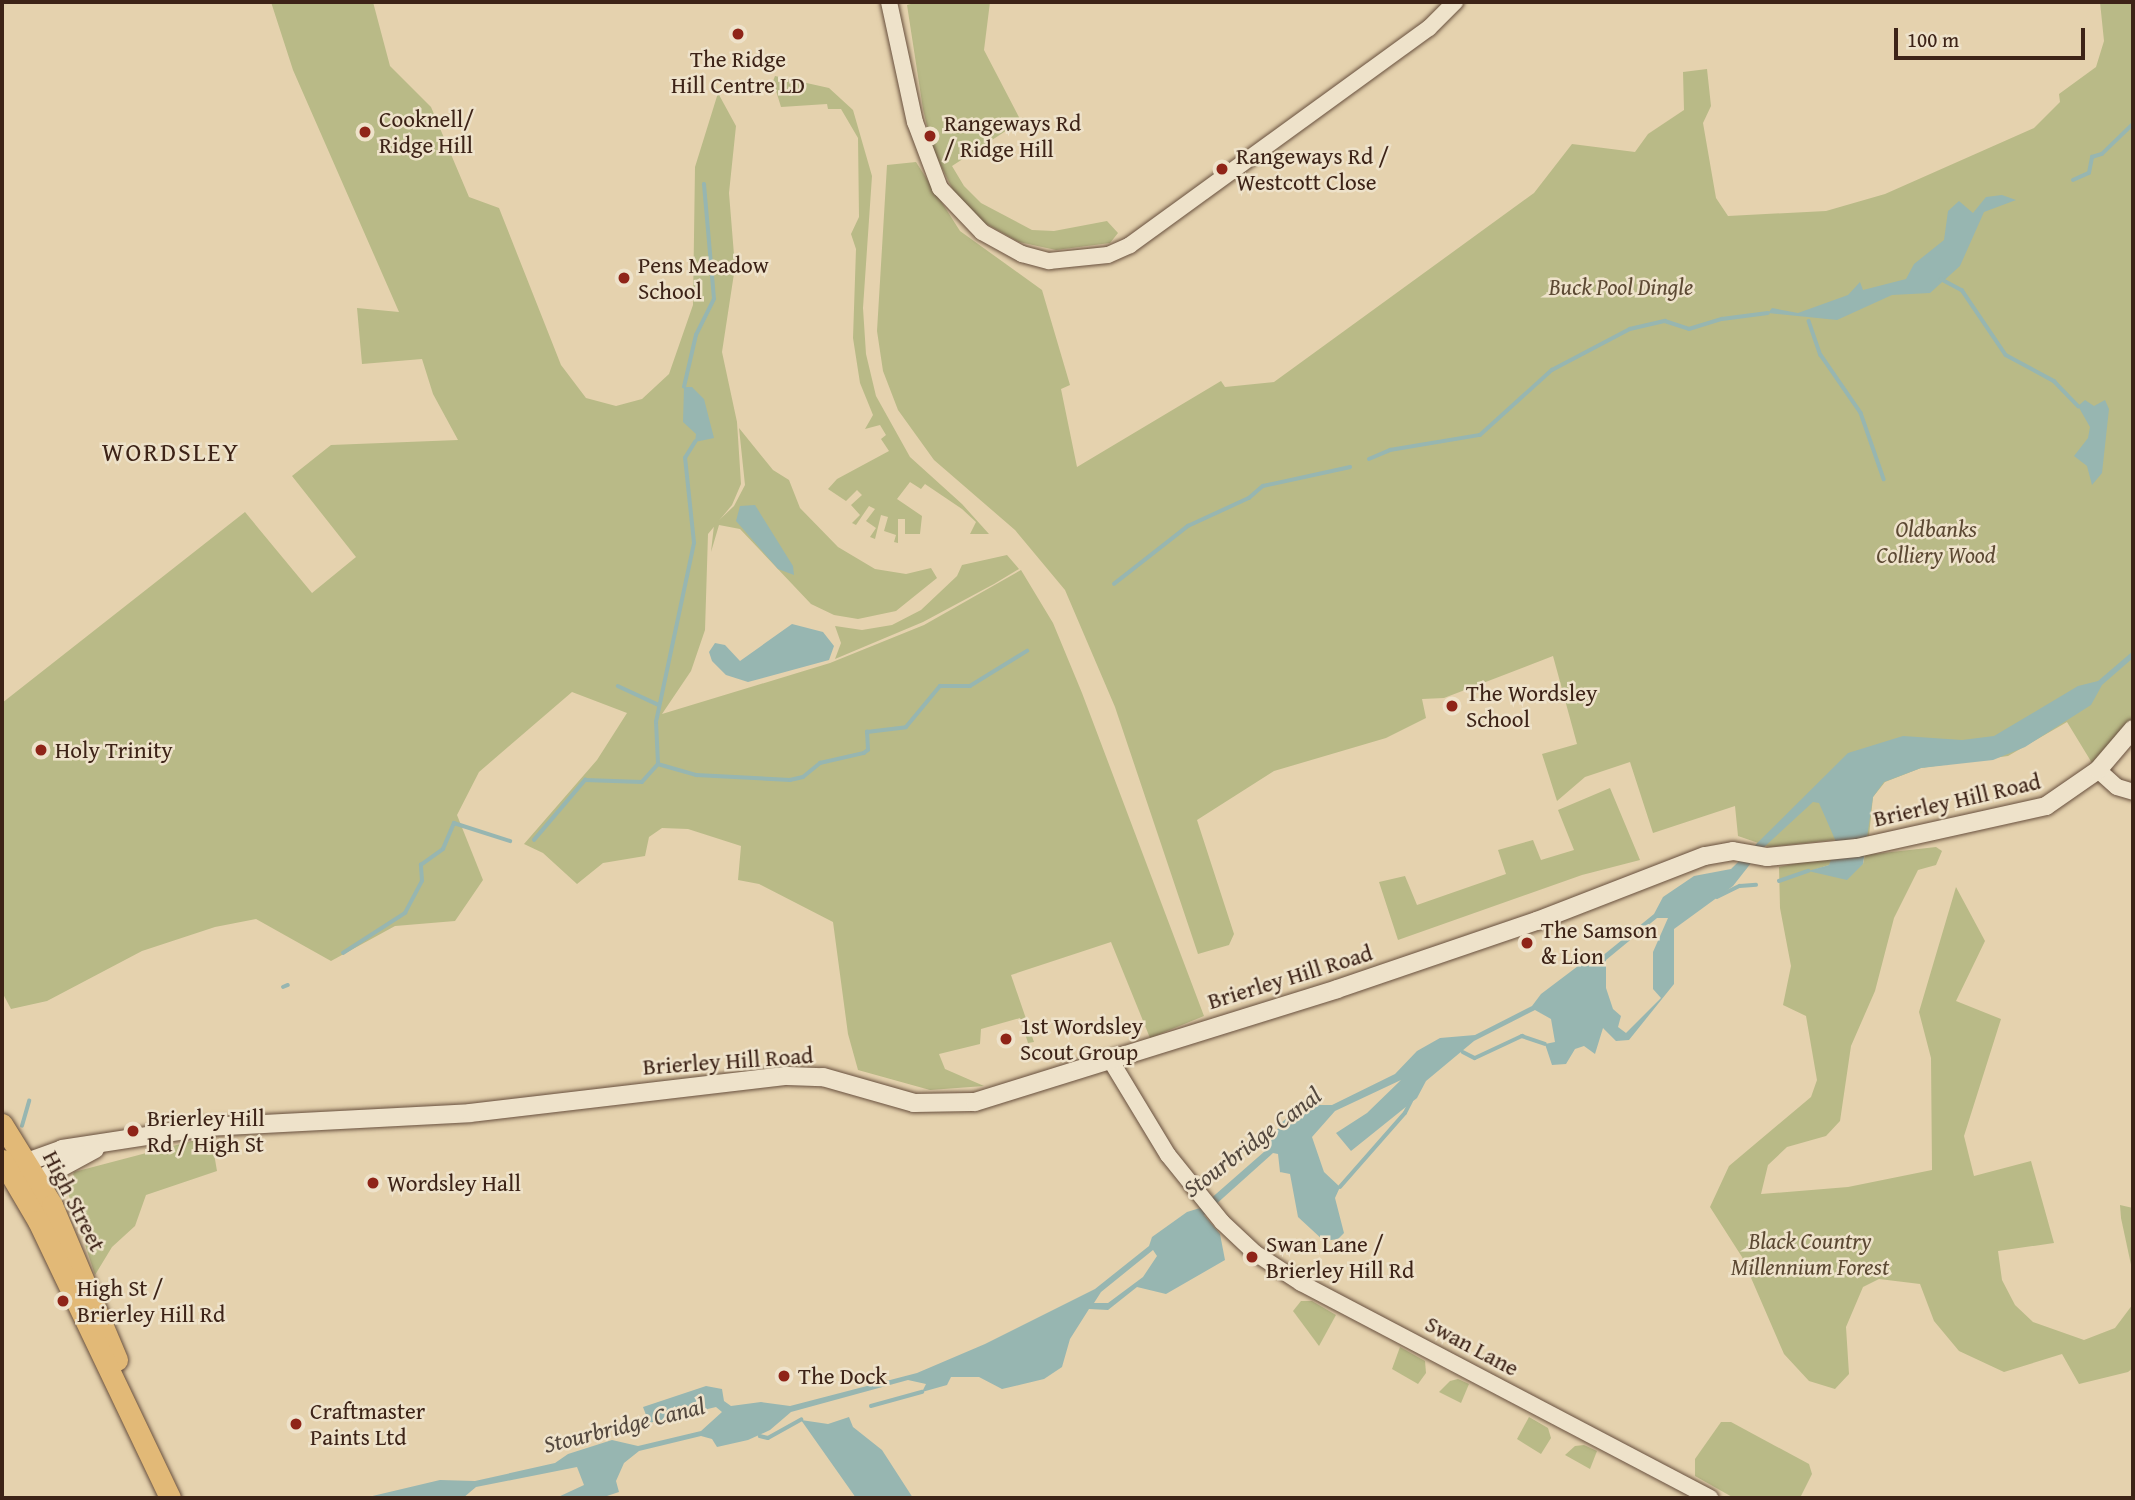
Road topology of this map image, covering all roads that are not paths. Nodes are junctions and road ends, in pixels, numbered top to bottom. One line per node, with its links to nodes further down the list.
1 (889, 2): 2 (street)
2 (1455, 2)
3 (2133, 729): 4 (main road, Brierley Hill Road)
4 (2098, 770): 5 (street); 6 (main road, Brierley Hill Road)
5 (2133, 792)
6 (1111, 1061): 9 (main road, Brierley Hill Road); 13 (street, Swan Lane)
7 (2, 1124): 9 (highway, High Street)
8 (2, 1160): 10 (highway, High Street)
9 (32, 1171): 10 (main road); 11 (highway, High Street)
10 (14, 1181): 11 (highway, High Street)
11 (137, 1422): 12 (highway, High Street)
12 (170, 1498)
13 (1710, 1498)

